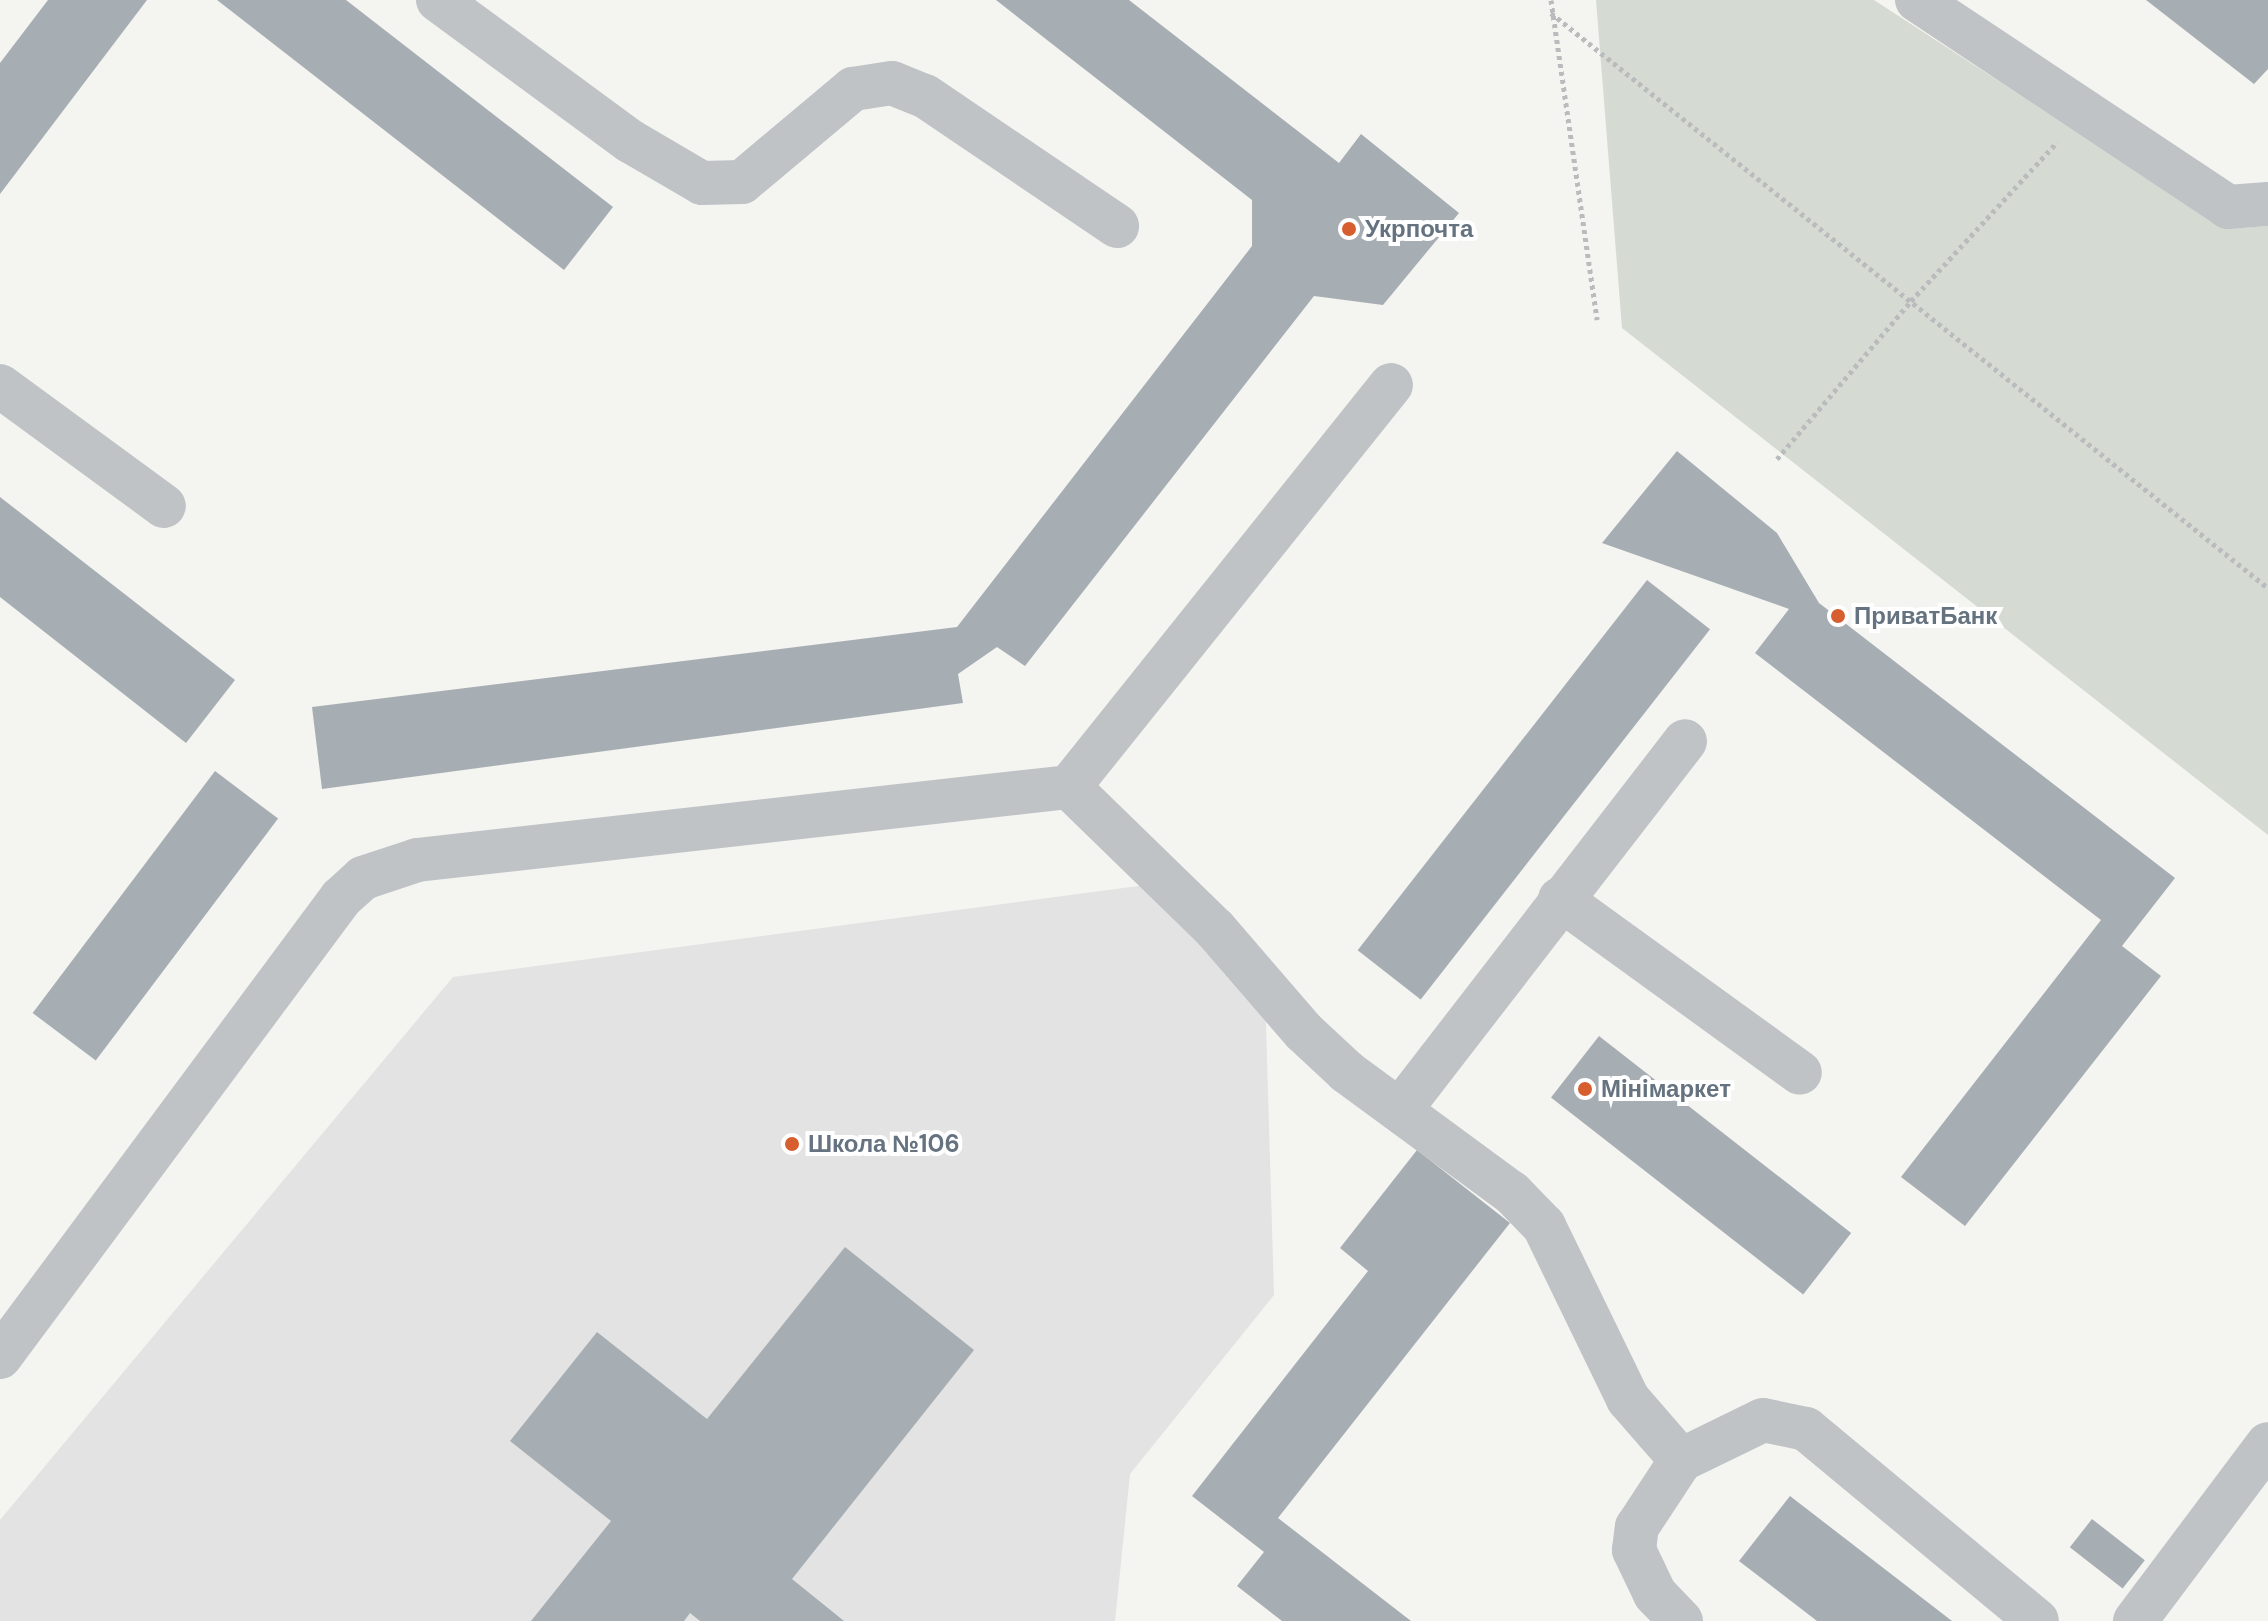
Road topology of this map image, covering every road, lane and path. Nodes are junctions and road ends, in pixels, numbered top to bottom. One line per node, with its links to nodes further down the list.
1 (438, 0): 7 (lane)
2 (1551, 0): 4 (path)
3 (1917, 0): 5 (lane)
4 (1551, 13): 8 (path); 9 (path)
5 (2085, 112): 6 (lane); 8 (path)
6 (2268, 204)
7 (1117, 226)
8 (1911, 301): 12 (path); 14 (path)
9 (1597, 320)
10 (1391, 385): 16 (lane)
11 (0, 386): 13 (lane)
12 (1777, 459)
13 (164, 506)
14 (2268, 588)
15 (1685, 741): 17 (lane)
16 (1069, 787): 19 (lane); 20 (lane)
17 (1560, 899): 18 (lane); 19 (lane)
18 (1800, 1073)
19 (1400, 1110): 22 (lane)
20 (0, 1357)
21 (2268, 1444): 25 (lane)
22 (1681, 1460): 23 (lane); 24 (lane)
23 (1681, 1621)
24 (2037, 1621)
25 (2135, 1621)

